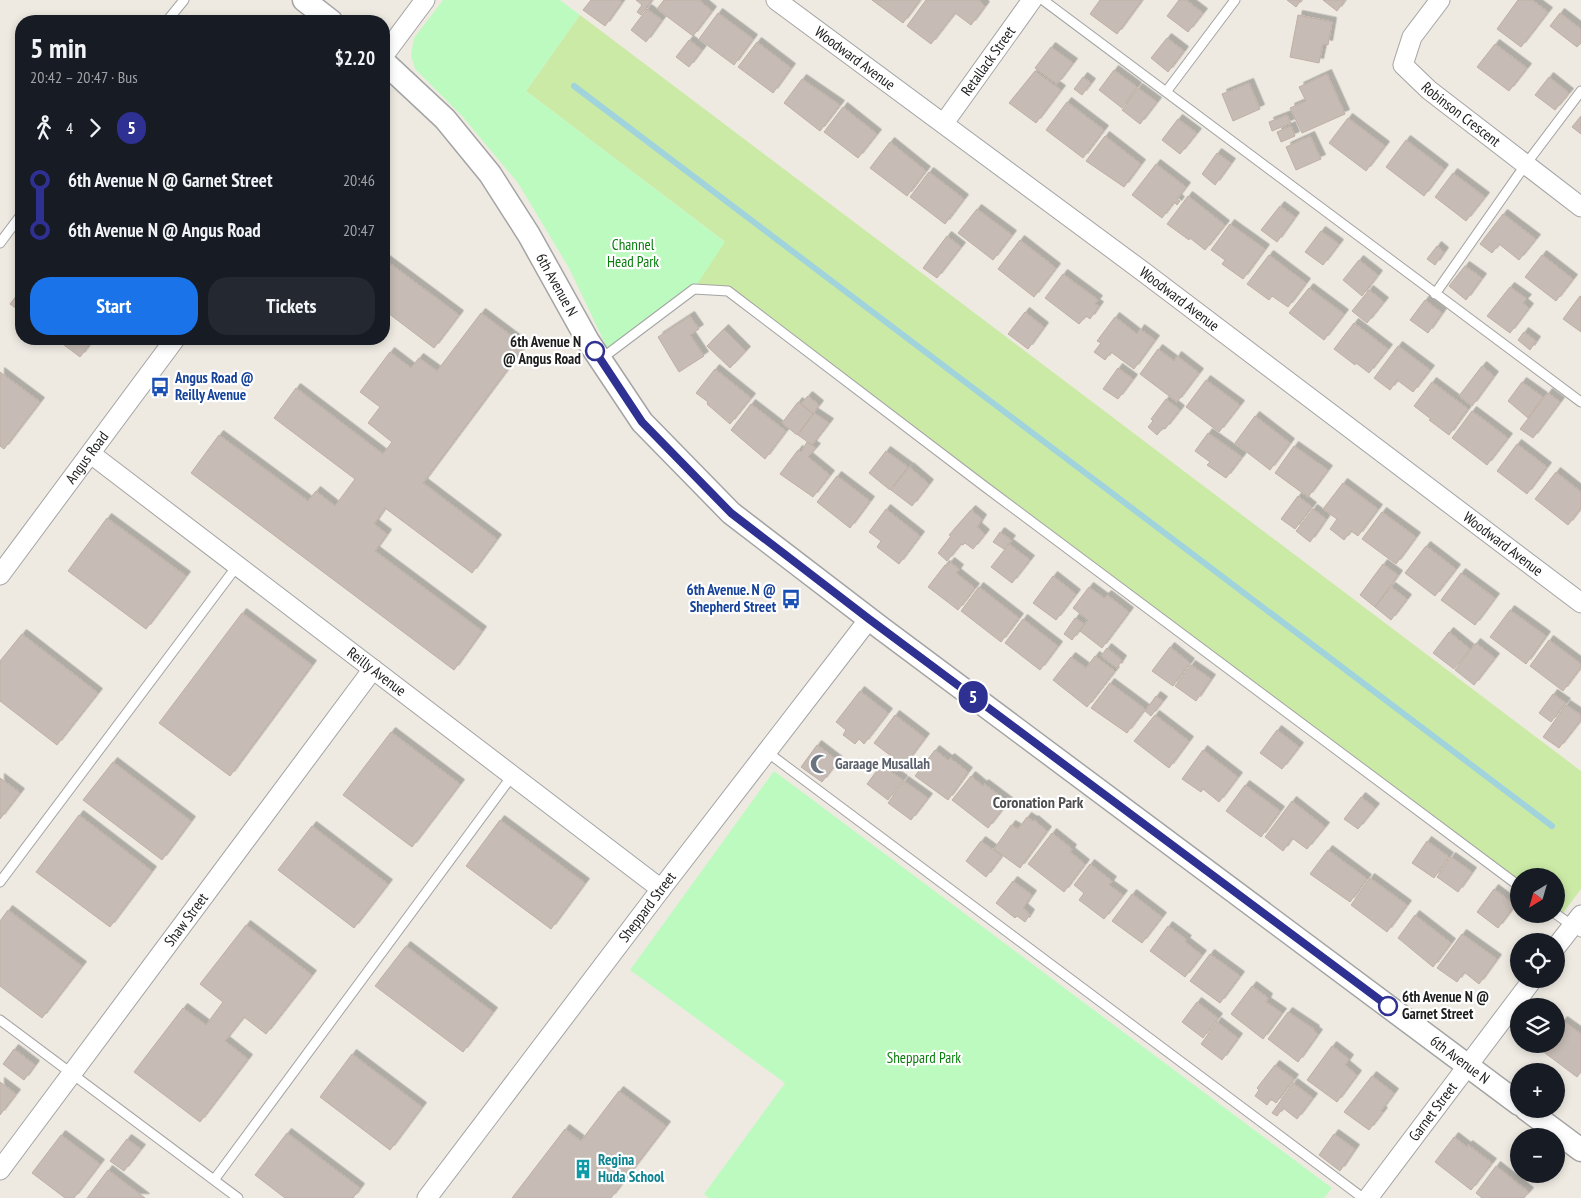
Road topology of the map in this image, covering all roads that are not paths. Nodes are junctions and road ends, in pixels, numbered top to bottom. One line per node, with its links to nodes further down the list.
1 (184, 0): 9 (lane)
2 (304, 0): 10 (street)
3 (425, 0): 11 (street)
4 (776, 0): 15 (street, Woodward Avenue)
5 (1032, 0): 15 (street, Retallack Street)
6 (1043, 0): 13 (lane)
7 (1235, 0): 13 (lane)
8 (1440, 0): 16 (street, Robinson Crescent)
9 (172, 15)
10 (323, 15)
11 (390, 47)
12 (390, 68): 22 (street, 6th Avenue N)
13 (1166, 92): 20 (lane)
14 (1581, 92): 16 (lane)
15 (944, 123): 27 (street, Woodward Avenue)
16 (1526, 164): 17 (street, Robinson Crescent); 20 (lane)
17 (1581, 207)
18 (15, 223): 19 (lane)
19 (0, 243)
20 (1435, 294): 23 (lane)
21 (171, 345): 24 (street, Angus Road)
22 (601, 359): 28 (street, 6th Avenue N); 32 (lane)
23 (1581, 402)
24 (91, 454): 25 (street, Reilly Avenue); 26 (street, Angus Road)
25 (237, 566): 29 (street, Reilly Avenue); 33 (lane)
26 (0, 575)
27 (1581, 603)
28 (869, 619): 30 (street, Sheppard Street); 40 (street, 6th Avenue N)
29 (373, 669): 31 (street, Reilly Avenue); 41 (street, Shaw Street)
30 (767, 752): 34 (street, Sheppard Street); 49 (lane)
31 (512, 776): 34 (street, Reilly Avenue); 46 (lane)
32 (1510, 879)
33 (0, 882)
34 (661, 889): 48 (street, Sheppard Street)
35 (1565, 918): 36 (lane)
36 (1578, 924): 37 (street)
37 (1565, 938)
38 (1526, 988): 40 (street, Garnet Street)
39 (0, 1020): 41 (lane)
40 (1467, 1065): 42 (street, 6th Avenue N); 50 (street, Garnet Street)
41 (71, 1074): 45 (street, Shaw Street); 46 (lane)
42 (1510, 1097)
43 (1538, 1118): 44 (street)
44 (1581, 1150)
45 (0, 1170)
46 (214, 1180): 47 (lane)
47 (238, 1198)
48 (428, 1198)
49 (1363, 1198)
50 (1368, 1198)

